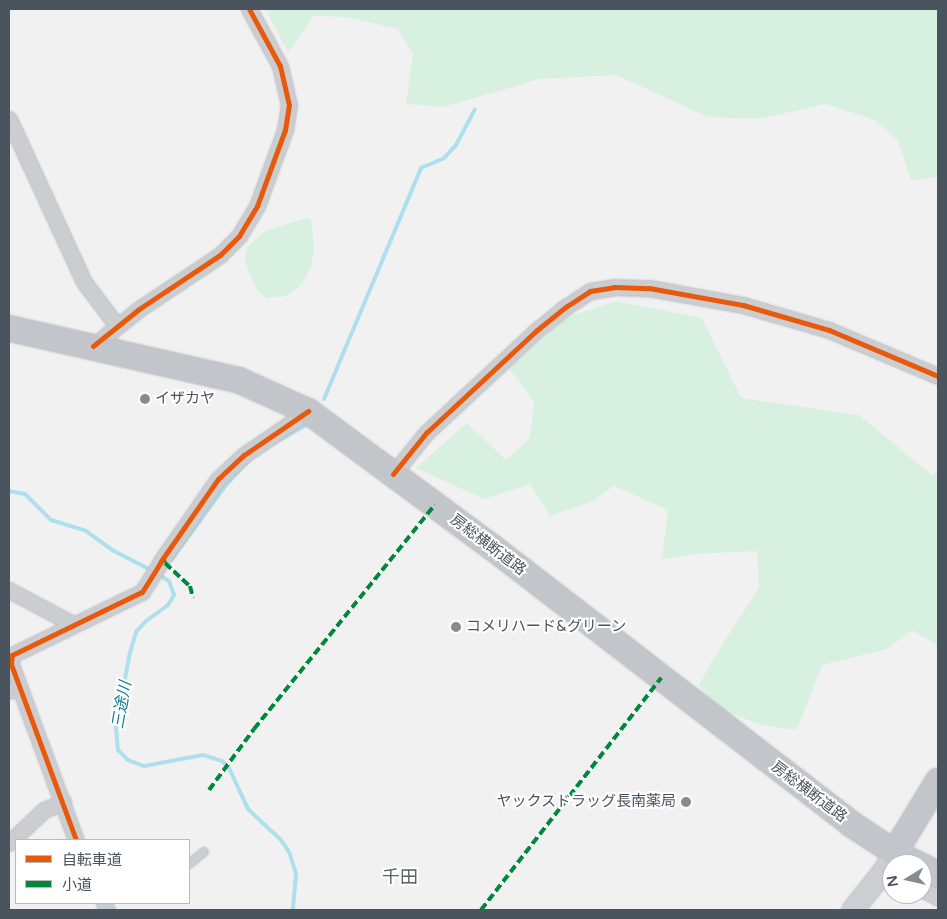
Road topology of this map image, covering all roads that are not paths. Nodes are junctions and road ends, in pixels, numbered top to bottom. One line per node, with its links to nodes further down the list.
1 (249, 9): 3 (street)
2 (9, 119): 3 (street)
3 (117, 326): 5 (street)
4 (9, 328): 5 (highway, 房総横断道路)
5 (93, 346): 7 (highway, 房総横断道路)
6 (938, 376): 8 (street)
7 (308, 411): 8 (highway, 房総横断道路); 10 (street)
8 (393, 474): 18 (highway, 房総横断道路)
9 (9, 590): 10 (street)
10 (73, 624): 11 (street)
11 (15, 693): 13 (street)
12 (938, 780): 17 (highway)
13 (63, 802): 14 (street); 15 (street)
14 (76, 839)
15 (9, 843)
16 (204, 852): 19 (lane)
17 (897, 854)
18 (882, 857)
19 (190, 863)
20 (882, 875): 21 (main road)
21 (852, 910)

